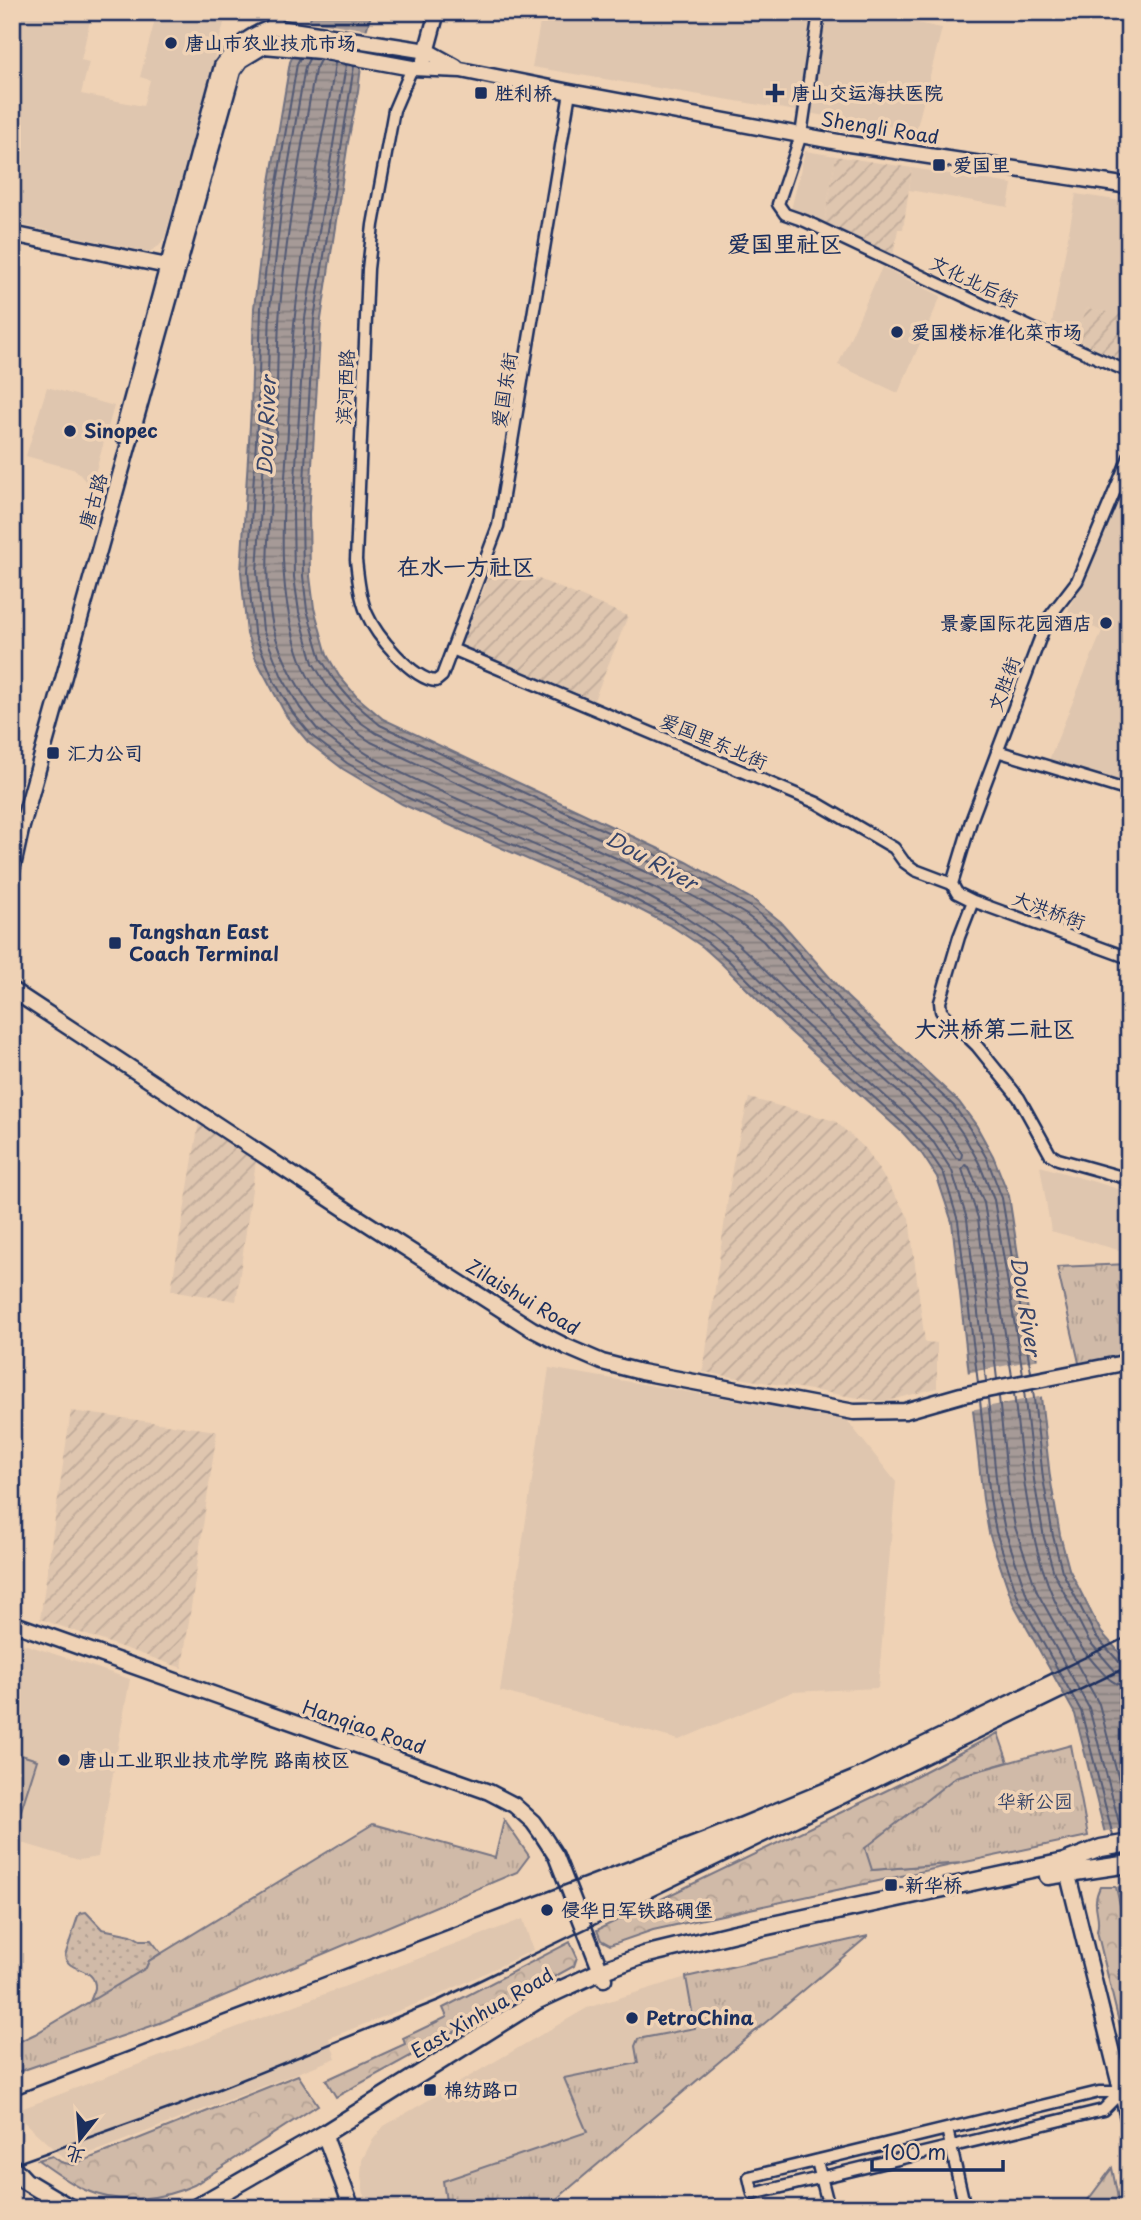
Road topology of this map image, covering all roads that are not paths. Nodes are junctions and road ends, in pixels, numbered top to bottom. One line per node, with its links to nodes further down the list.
1 (437, 12): 5 (main road)
2 (819, 12): 9 (street)
3 (274, 20): 5 (main road, Shengli Road); 12 (main road, 唐古路)
4 (276, 46): 6 (main road, Shengli Road); 12 (main road, 唐古路)
5 (427, 51): 6 (main road); 7 (main road, Shengli Road)
6 (417, 68): 7 (main road, Shengli Road); 16 (street, 滨河西路)
7 (461, 70): 8 (main road, Shengli Road)
8 (570, 92): 9 (main road, Shengli Road); 15 (street, 爱国东街)
9 (801, 135): 10 (main road, Shengli Road); 13 (street, 文化北后街)
10 (1129, 186)
11 (12, 234): 12 (main road)
12 (173, 267): 19 (main road, 唐古路); 20 (main road, 唐古路)
13 (1129, 372)
14 (1129, 457): 17 (street, 文胜街)
15 (452, 649): 16 (street, 爱国东街); 21 (street, 爱国里东北街)
16 (436, 681)
17 (997, 751): 18 (street); 21 (street, 文胜街)
18 (1129, 791)
19 (12, 831)
20 (12, 871)
21 (954, 889): 22 (street, 大洪桥街)
22 (973, 901): 23 (street, 大洪桥街); 25 (street)
23 (1129, 958)
24 (12, 990): 26 (main road, Zilaishui Road)
25 (1129, 1179)
26 (1129, 1362)
27 (12, 1623): 31 (main road, Hanqiao Road)
28 (1129, 1843): 30 (main road, East Xinhua Road)
29 (1129, 1864): 30 (main road, East Xinhua Road)
30 (1065, 1867): 31 (main road, East Xinhua Road); 32 (main road)
31 (603, 1975): 35 (main road, East Xinhua Road)
32 (1121, 2092): 33 (main road); 34 (street); 36 (street)
33 (1129, 2122)
34 (947, 2129): 36 (street); 37 (street)
35 (326, 2138): 43 (main road, East Xinhua Road); 44 (main road, East Xinhua Road); 45 (main road)
36 (951, 2147): 39 (street); 47 (street)
37 (817, 2161): 39 (street); 39 (street)
38 (12, 2167): 42 (main road)
39 (822, 2177): 46 (street)
40 (12, 2180): 41 (main road)
41 (47, 2208)
42 (70, 2208)
43 (195, 2208)
44 (218, 2208)
45 (352, 2208)
46 (829, 2208)
47 (965, 2208)

